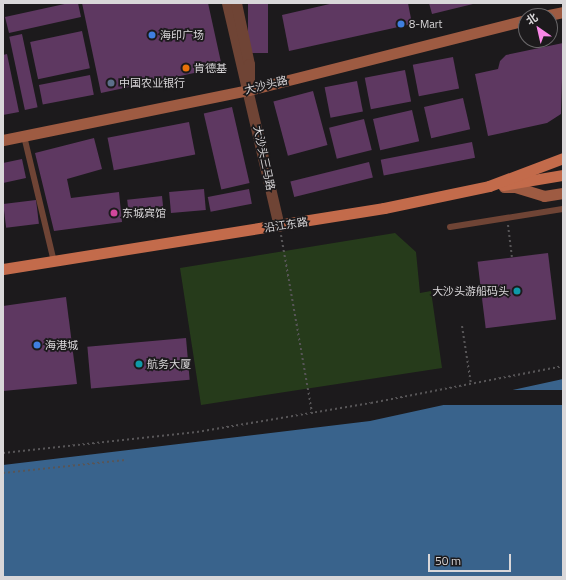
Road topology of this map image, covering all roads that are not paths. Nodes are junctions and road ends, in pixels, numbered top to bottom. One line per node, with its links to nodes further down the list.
1 (227, 3): 4 (street, 大沙头三马路)
2 (236, 3): 4 (street, 大沙头三马路)
3 (518, 22): 4 (main road, 大沙头路)
4 (249, 90): 5 (main road, 大沙头路); 12 (street, 大沙头三马路)
5 (24, 136): 6 (main road, 大沙头路); 14 (lane)
6 (3, 140)
7 (563, 158): 9 (main road, 沿江东路)
8 (561, 176): 9 (main road)
9 (489, 186): 10 (main road); 12 (main road, 沿江东路)
10 (563, 193)
11 (563, 209): 13 (lane)
12 (279, 226): 14 (main road, 沿江东路)
13 (450, 227)
14 (54, 262): 15 (main road, 沿江东路)
15 (3, 269)

